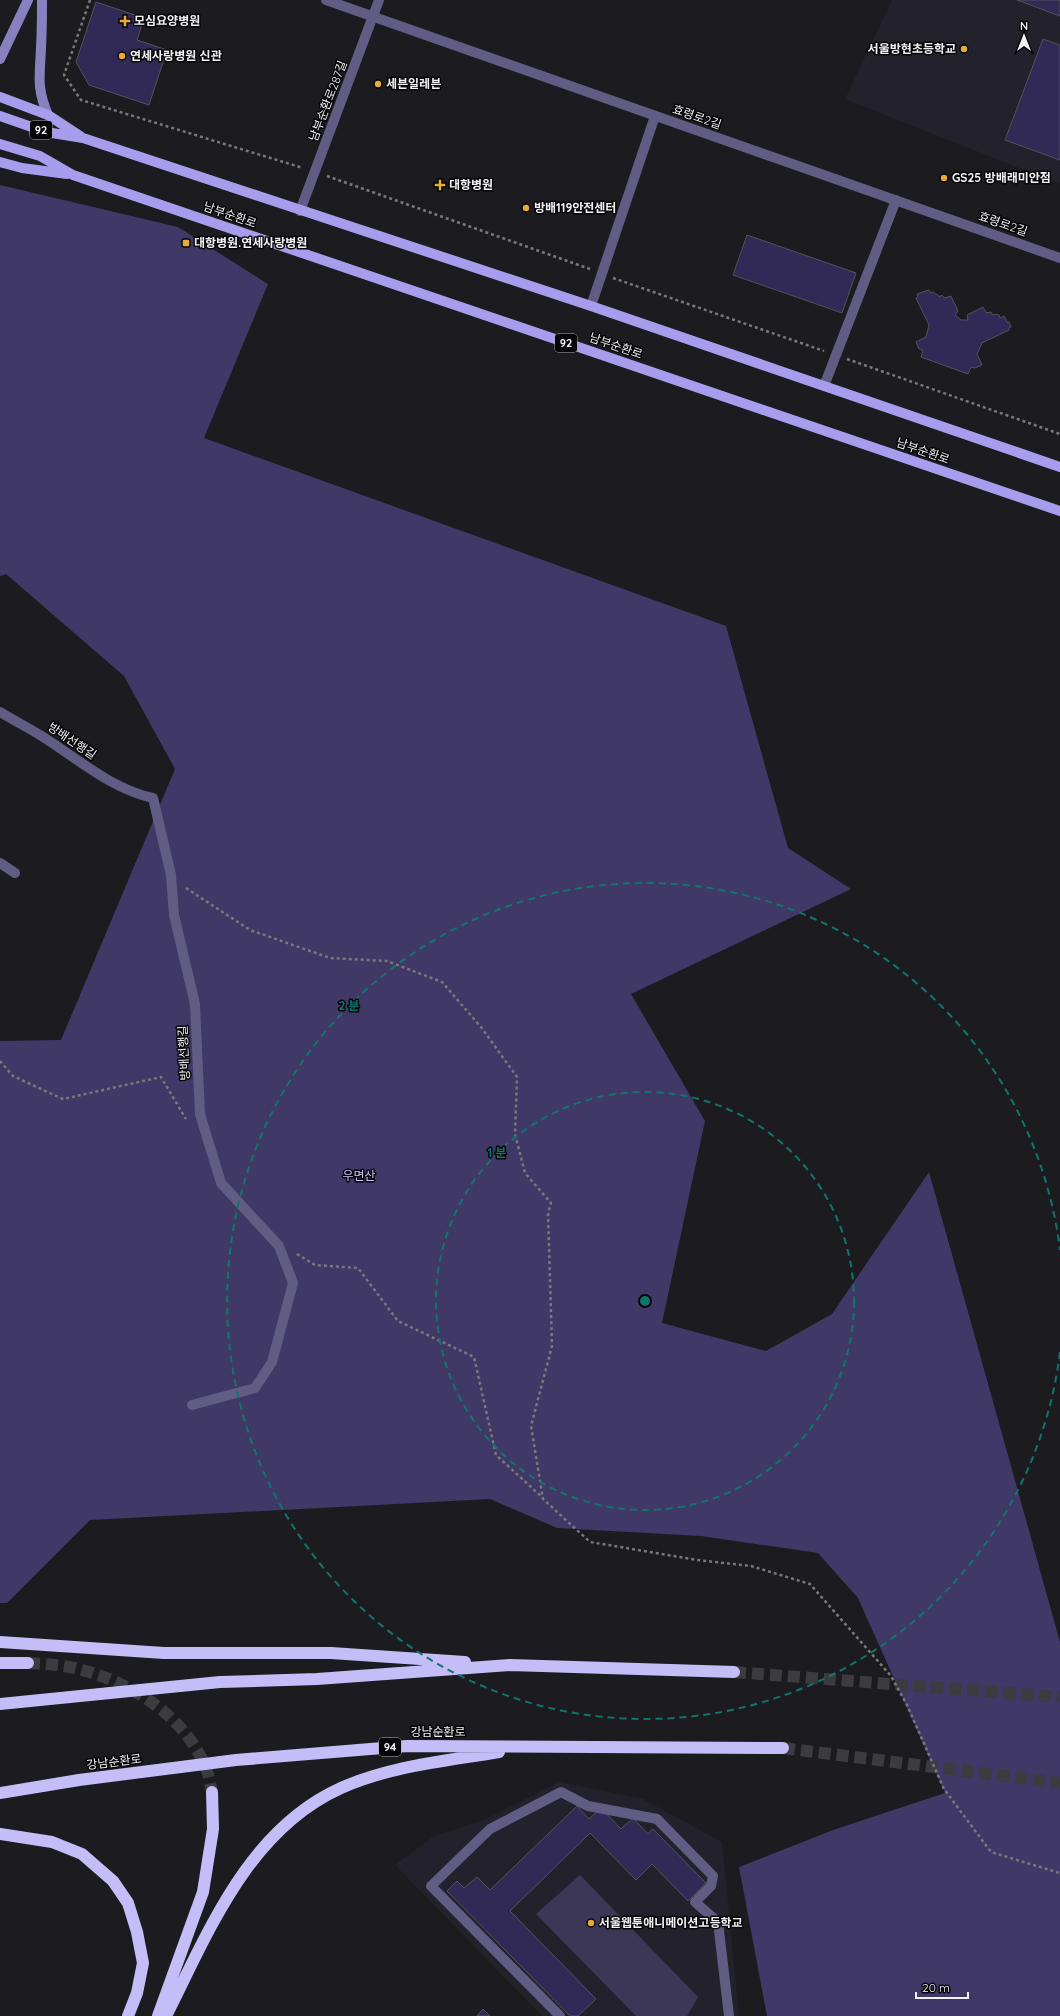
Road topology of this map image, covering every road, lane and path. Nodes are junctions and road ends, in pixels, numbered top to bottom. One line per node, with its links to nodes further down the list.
1 (28, 0): 7 (main road)
2 (42, 0): 9 (main road)
3 (90, 0): 15 (path)
4 (326, 0): 6 (street, 효령로2길)
5 (379, 0): 6 (street, 남부순환로287길)
6 (374, 17): 11 (street, 효령로2길); 15 (street, 남부순환로287길)
7 (0, 59)
8 (0, 97): 9 (main road, 92)
9 (48, 115): 12 (main road, 92)
10 (0, 116): 12 (main road, 92)
11 (655, 116): 17 (street, 효령로2길); 20 (street)
12 (83, 138): 18 (main road, 92)
13 (0, 144): 16 (main road, 남부순환로 / 92)
14 (0, 162): 16 (main road, 남부순환로 / 92)
15 (315, 172): 18 (street, 남부순환로287길); 20 (path)
16 (73, 175): 26 (main road, 남부순환로 / 92)
17 (896, 200): 19 (street, 효령로2길); 22 (street)
18 (300, 211): 21 (main road, 92)
19 (1060, 258)
20 (601, 273): 21 (street); 22 (path)
21 (591, 306): 23 (main road, 92)
22 (836, 355): 23 (street); 24 (path)
23 (824, 386): 25 (main road, 92)
24 (1060, 434)
25 (1060, 467)
26 (1060, 511)
27 (0, 712): 30 (street, 방배선행길)
28 (0, 863): 29 (street)
29 (15, 873)
30 (171, 875): 31 (street, 방배선행길); 43 (path)
31 (192, 1405)
32 (0, 1642): 35 (highway)
33 (28, 1662): 34 (highway)
34 (0, 1663)
35 (510, 1665): 36 (highway); 37 (highway)
36 (734, 1672)
37 (0, 1704)
38 (530, 1746): 39 (highway, 강남순환로 / 94); 41 (highway, 강남순환로 / 94); 46 (highway)
39 (783, 1748)
40 (212, 1792): 45 (highway)
41 (0, 1793)
42 (0, 1834): 44 (highway)
43 (1060, 1873)
44 (128, 2016)
45 (158, 2016)
46 (166, 2016)
47 (560, 2016): 48 (street)
48 (729, 2016)

